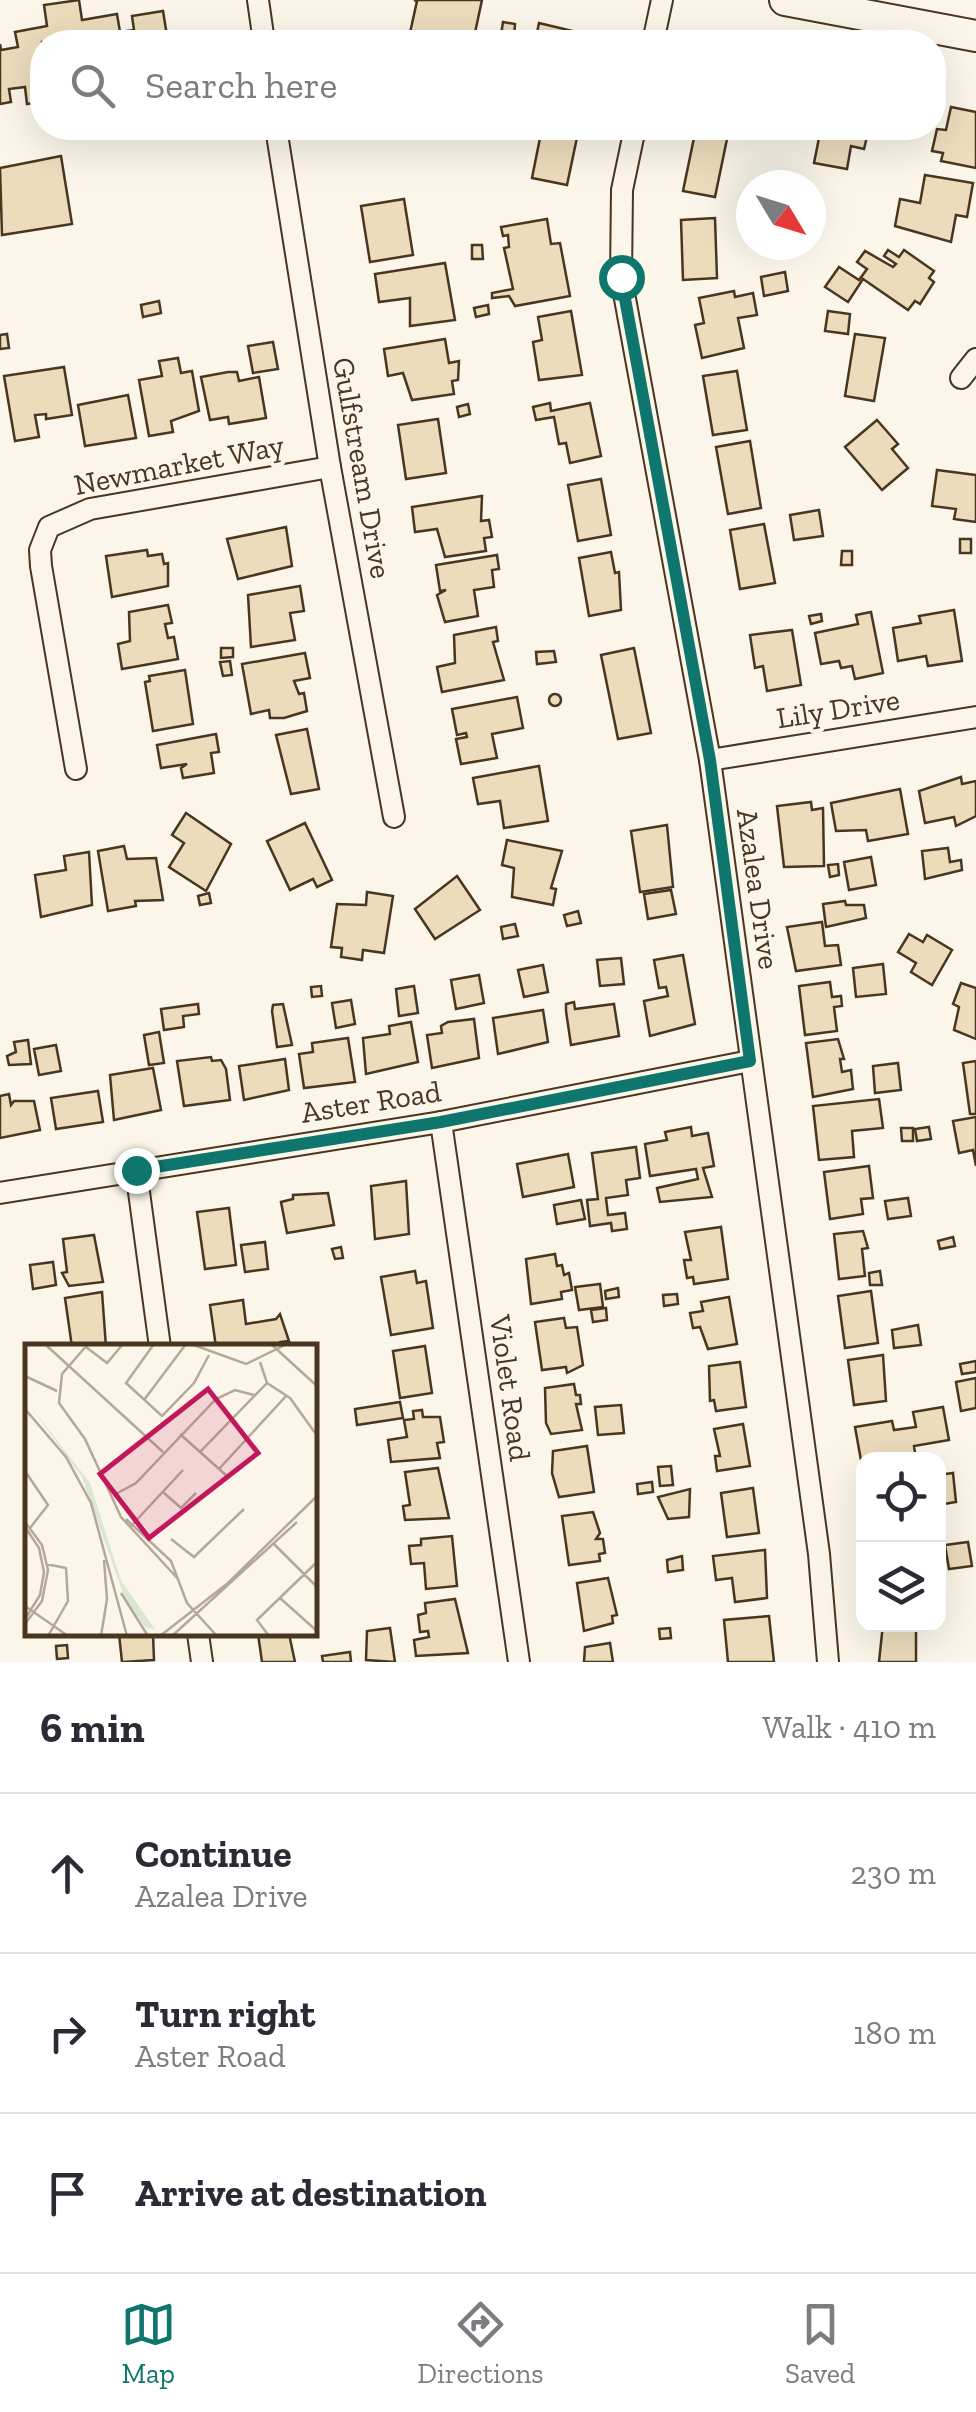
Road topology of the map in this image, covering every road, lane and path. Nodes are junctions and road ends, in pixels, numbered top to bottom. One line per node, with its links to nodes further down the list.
1 (258, 0): 4 (street)
2 (662, 0): 5 (street)
3 (785, 0): 6 (street)
4 (262, 30)
5 (656, 30)
6 (944, 30)
7 (946, 30): 8 (street)
8 (976, 36)
9 (278, 140): 13 (street, Gulfstream Drive)
10 (632, 140): 15 (street, Azalea Drive)
11 (976, 359): 12 (street)
12 (961, 378)
13 (330, 466): 16 (street, Newmarket Way); 17 (street, Gulfstream Drive)
14 (976, 716): 15 (street, Lily Drive)
15 (710, 760): 18 (street, Azalea Drive)
16 (76, 769)
17 (394, 817)
18 (750, 1061): 19 (street, Aster Road); 26 (street, Azalea Drive)
19 (441, 1122): 20 (street, Aster Road); 25 (street, Violet Road)
20 (136, 1170): 21 (street, Aster Road); 22 (street)
21 (0, 1192)
22 (160, 1344)
23 (198, 1637): 24 (street)
24 (202, 1662)
25 (519, 1662)
26 (828, 1662)

